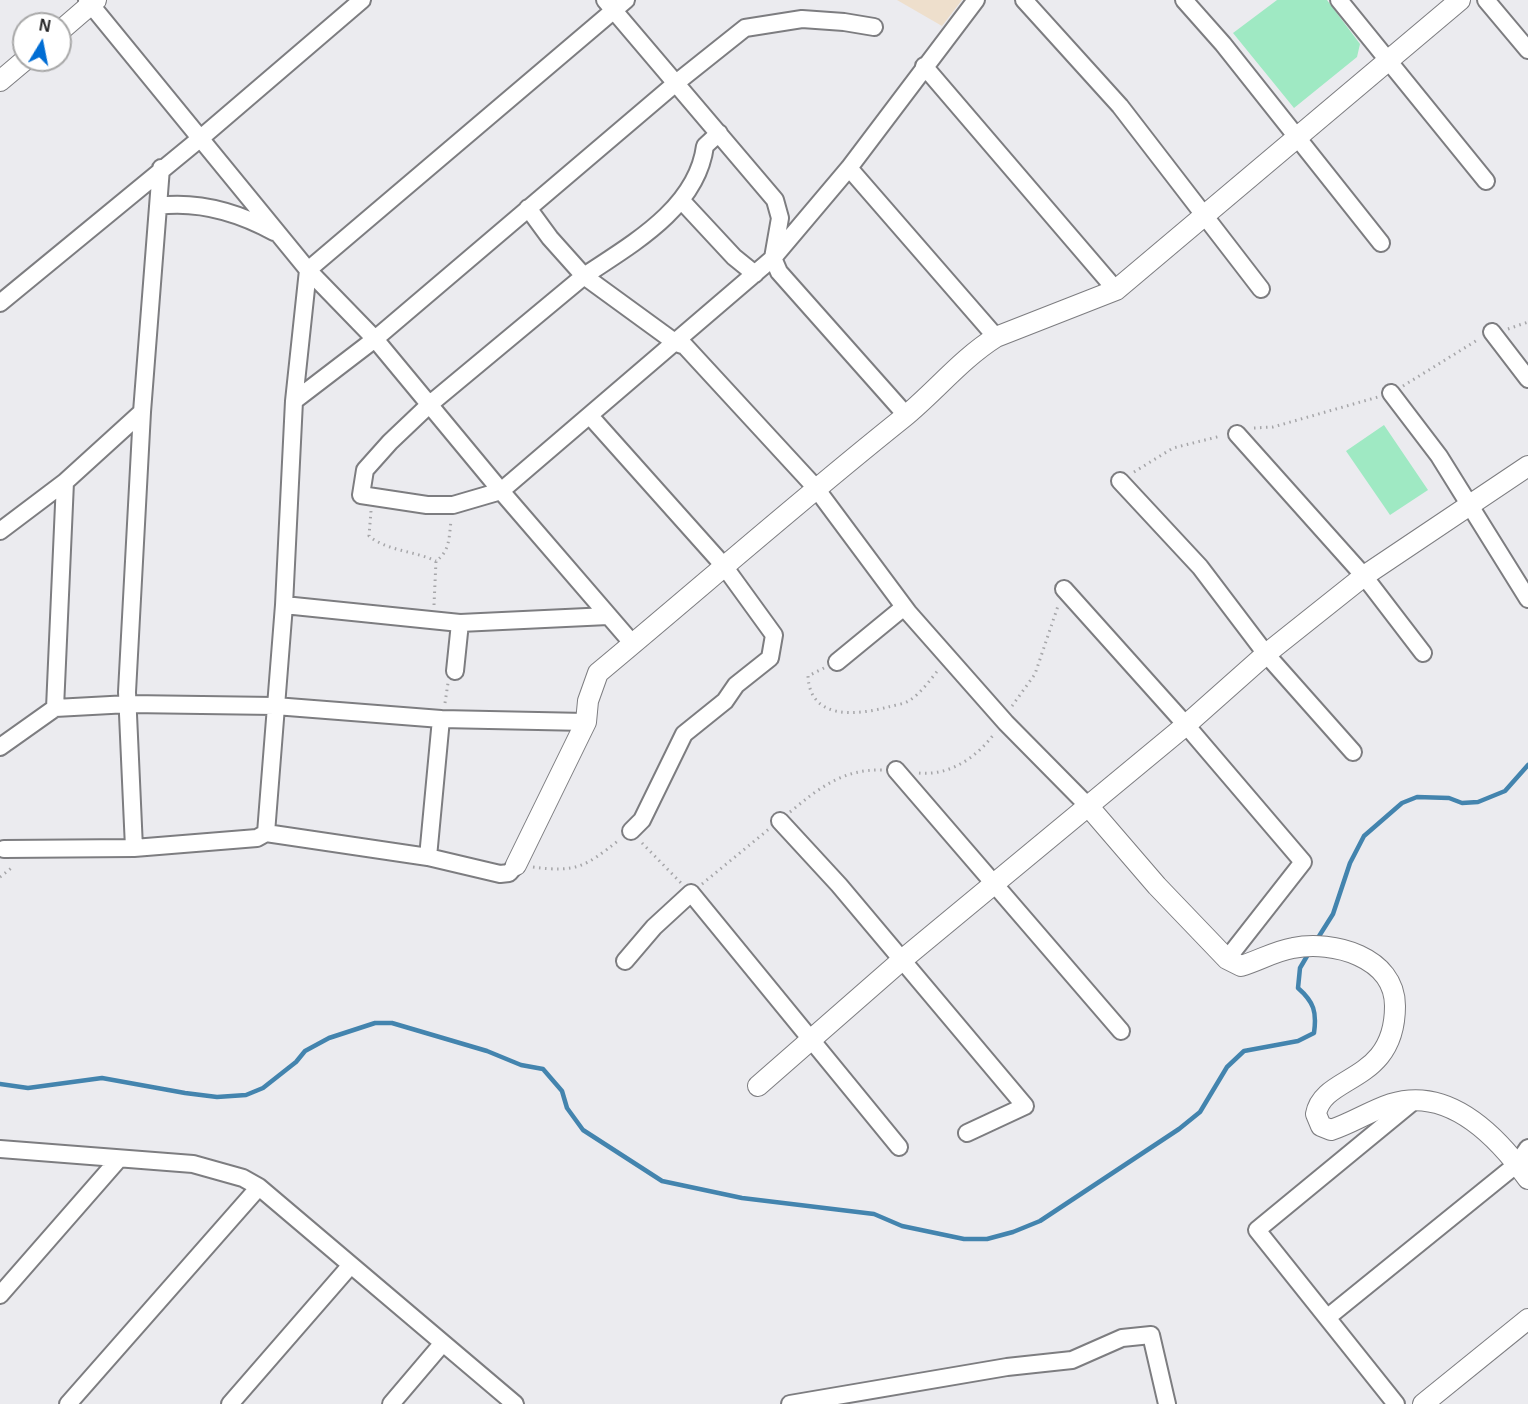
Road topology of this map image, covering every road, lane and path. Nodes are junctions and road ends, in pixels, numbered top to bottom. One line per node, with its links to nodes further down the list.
1 (362, 0): 19 (street)
2 (976, 0): 14 (street)
3 (1024, 0): 27 (street)
4 (1184, 0): 20 (street)
5 (1339, 0): 13 (street)
6 (1460, 0): 13 (street)
7 (1486, 0): 12 (street)
8 (91, 2): 10 (street); 19 (street)
9 (615, 4): 17 (street); 31 (street)
10 (72, 20)
11 (874, 27): 17 (street)
12 (1528, 50)
13 (1387, 60): 20 (street); 23 (street)
14 (924, 66): 22 (street); 35 (street)
15 (12, 71): 16 (street)
16 (0, 81)
17 (676, 83): 18 (street); 26 (street)
18 (719, 133): 24 (street); 30 (street)
19 (202, 137): 21 (street); 28 (street)
20 (1295, 138): 27 (street); 29 (street)
21 (161, 168): 25 (street); 36 (street)
22 (849, 168): 30 (street); 39 (street)
23 (1486, 181)
24 (681, 200): 32 (street); 33 (street)
25 (158, 206): 28 (street); 46 (street)
26 (528, 208): 33 (street); 40 (street)
27 (1204, 213): 34 (street); 35 (street)
28 (280, 235): 31 (street)
29 (1381, 243)
30 (773, 258): 32 (street); 47 (street)
31 (308, 270): 40 (street); 44 (street)
32 (755, 274): 41 (street)
33 (584, 276): 41 (street); 45 (street)
34 (1261, 289)
35 (1116, 290): 39 (street)
36 (0, 303)
37 (1528, 322): 38 (path)
38 (1492, 332): 42 (street); 43 (path)
39 (996, 337): 47 (street)
40 (375, 339): 44 (street); 45 (street)
41 (676, 343): 48 (street); 53 (street)
42 (1528, 379)
43 (1391, 393): 49 (path); 57 (street)
44 (294, 401): 64 (street)
45 (430, 404): 54 (street); 55 (street)
46 (142, 412): 52 (street); 76 (street)
47 (906, 415): 53 (street)
48 (590, 416): 54 (street); 60 (street)
49 (1237, 434): 51 (path); 61 (street)
50 (1528, 466): 57 (street)
51 (1120, 481): 71 (street)
52 (65, 482): 58 (street); 78 (street)
53 (815, 487): 60 (street); 65 (street)
54 (501, 491): 56 (street); 66 (street)
55 (372, 497): 56 (street); 59 (path)
56 (453, 505): 59 (path)
57 (1470, 505): 61 (street); 63 (street)
58 (0, 531)
59 (436, 561): 67 (path)
60 (724, 566): 69 (street); 87 (street)
61 (1364, 576): 70 (street); 71 (street)
62 (1064, 590): 81 (street)
63 (1528, 599)
64 (284, 605): 67 (street); 77 (street)
65 (904, 608): 72 (street); 73 (street)
66 (608, 616): 68 (street); 69 (street)
67 (434, 620): 68 (street)
68 (460, 623): 74 (street)
69 (633, 644): 80 (street)
70 (1423, 653)
71 (1266, 654): 81 (street); 83 (street)
72 (949, 656): 75 (path); 85 (street)
73 (837, 662)
74 (454, 671): 79 (path)
75 (808, 676)
76 (129, 704): 77 (street); 78 (street); 89 (street)
77 (275, 706): 79 (street); 88 (street)
78 (55, 708): 82 (street)
79 (441, 719): 80 (street); 91 (street)
80 (586, 722): 92 (street)
81 (1186, 725): 85 (street); 95 (street)
82 (0, 747)
83 (1353, 752)
84 (896, 771): 93 (street)
85 (1089, 807): 93 (street); 95 (street)
86 (780, 821): 96 (street)
87 (631, 831): 92 (path); 94 (path)
88 (266, 833): 89 (street); 91 (street)
89 (134, 848): 90 (street)
90 (4, 849)
91 (428, 858): 92 (street)
92 (516, 865)
93 (995, 885): 96 (street); 98 (street)
94 (691, 893): 97 (street); 99 (street)
95 (1227, 959): 101 (street)
96 (902, 960): 99 (street); 102 (street)
97 (625, 961)
98 (1121, 1030)
99 (812, 1039): 100 (street); 103 (street)
100 (758, 1086)
101 (1415, 1100): 106 (street); 110 (street)
102 (967, 1133)
103 (899, 1147)
104 (0, 1149): 105 (street)
105 (118, 1160): 107 (street); 109 (street)
106 (1524, 1164): 110 (street)
107 (259, 1187): 108 (street); 114 (street)
108 (350, 1266): 112 (street); 115 (street)
109 (0, 1295)
110 (1328, 1317): 120 (street)
111 (1528, 1318): 121 (street)
112 (442, 1344): 116 (street); 117 (street)
113 (868, 1397): 118 (street); 119 (street)
114 (68, 1404)
115 (230, 1404)
116 (391, 1404)
117 (515, 1404)
118 (790, 1404)
119 (1167, 1404)
120 (1396, 1404)
121 (1423, 1404)

